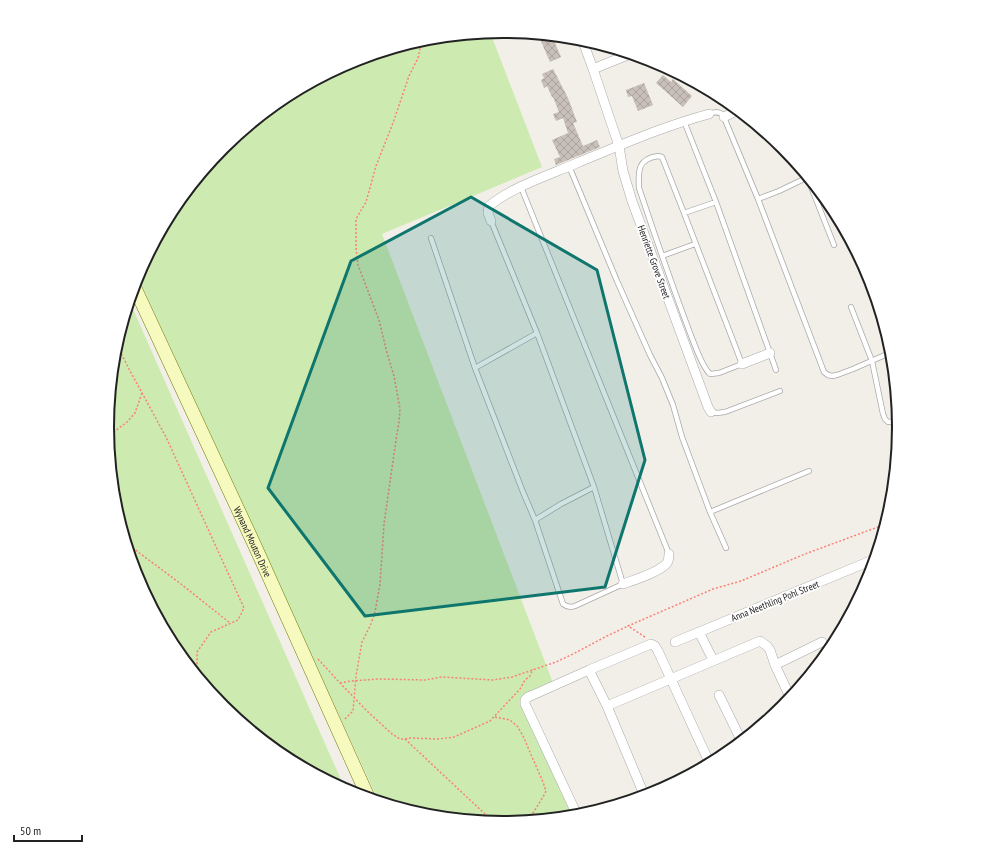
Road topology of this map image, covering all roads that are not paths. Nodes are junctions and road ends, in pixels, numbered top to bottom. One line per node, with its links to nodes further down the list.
1 (585, 46): 3 (street, Henriette Grove Street)
2 (622, 57): 3 (street)
3 (593, 69): 8 (street, Henriette Grove Street)
4 (732, 113): 6 (street)
5 (709, 114): 6 (lane); 7 (street)
6 (724, 117): 13 (lane)
7 (684, 121): 8 (street); 14 (lane)
8 (619, 146): 9 (street); 31 (street, Henriette Grove Street)
9 (569, 166): 11 (street); 35 (lane)
10 (802, 179): 13 (lane)
11 (521, 187): 16 (street); 38 (lane)
12 (813, 191): 19 (lane)
13 (758, 199): 26 (lane)
14 (716, 202): 15 (lane); 24 (lane)
15 (684, 213): 18 (lane); 20 (lane)
16 (491, 221): 23 (lane)
17 (431, 238): 28 (lane)
18 (695, 244): 20 (lane); 27 (lane)
19 (834, 246)
20 (662, 256): 27 (lane)
21 (137, 293): 53 (street, Wynand Mouton Drive)
22 (851, 307): 26 (lane)
23 (537, 333): 28 (lane); 34 (lane)
24 (770, 353): 27 (street); 29 (lane)
25 (885, 355): 26 (lane)
26 (872, 361): 32 (lane)
27 (742, 364)
28 (475, 368): 36 (lane)
29 (776, 370)
30 (780, 390): 31 (lane, Henriette Grove Street)
31 (711, 412)
32 (892, 422)
33 (809, 471): 35 (lane)
34 (594, 487): 36 (lane); 40 (lane)
35 (710, 512): 37 (lane)
36 (535, 520): 40 (lane)
37 (726, 548)
38 (669, 554): 40 (street)
39 (868, 563): 41 (street, Anna Neethling Pohl Street)
40 (623, 584)
41 (700, 632): 42 (street, Anna Neethling Pohl Street); 44 (street)
42 (675, 642)
43 (822, 642): 45 (street)
44 (713, 660): 45 (street); 47 (street)
45 (775, 665): 48 (street)
46 (590, 670): 47 (street); 50 (street); 55 (street)
47 (671, 679): 50 (street); 52 (street)
48 (788, 692)
49 (720, 695): 51 (street)
50 (607, 706): 54 (street)
51 (740, 737)
52 (708, 759)
53 (366, 791)
54 (642, 791)
55 (575, 811)

